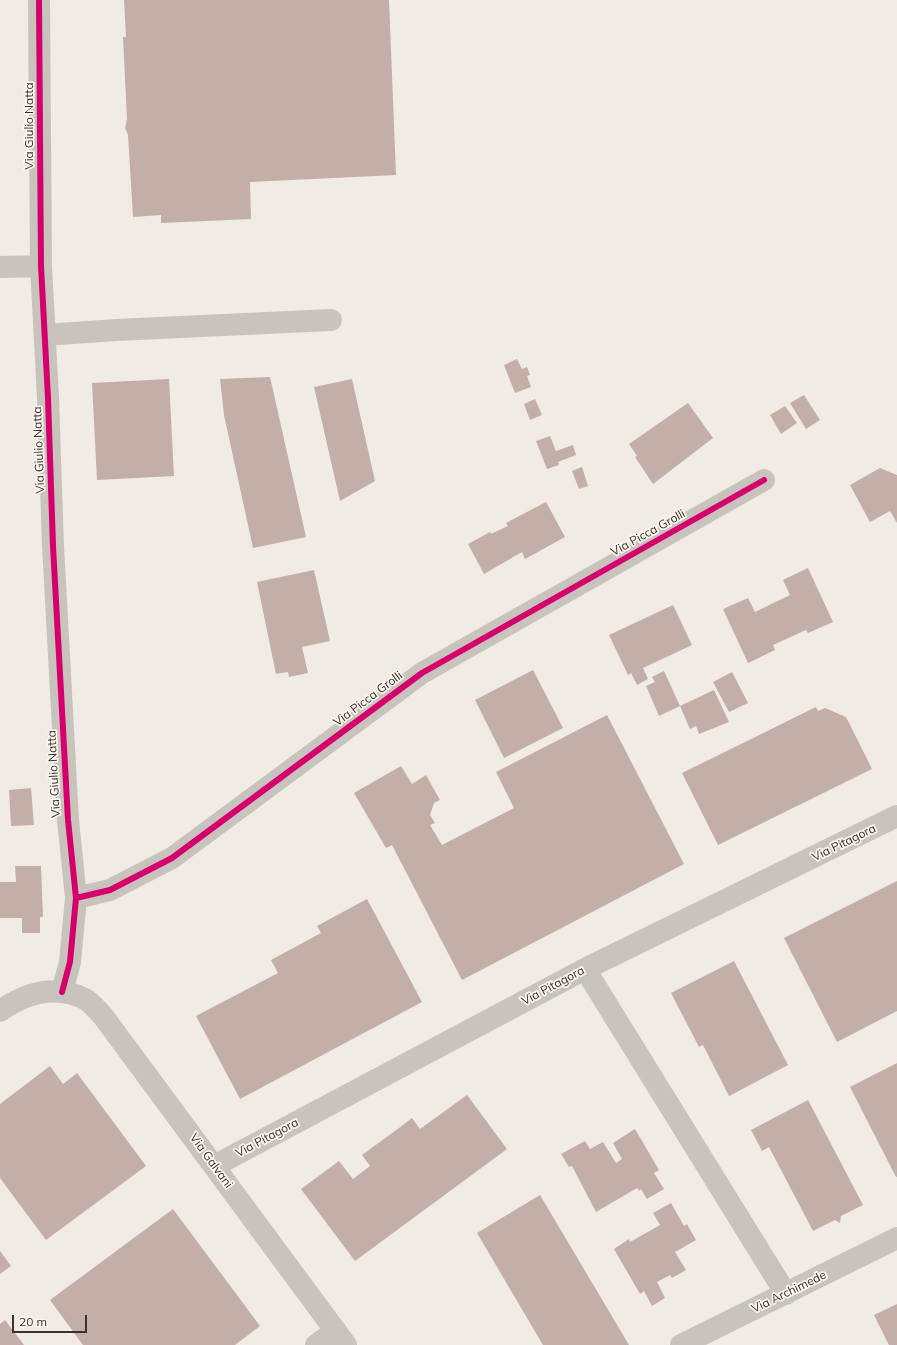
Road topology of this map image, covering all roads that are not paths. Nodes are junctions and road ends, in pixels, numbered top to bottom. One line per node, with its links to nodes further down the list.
1 (39, 0): 2 (street, Via Giulio Natta)
2 (41, 266): 3 (street); 5 (street, Via Giulio Natta)
3 (0, 267)
4 (331, 320): 5 (street)
5 (45, 335): 8 (street, Via Giulio Natta)
6 (764, 480): 8 (street, Via Picca Grolli)
7 (897, 816): 9 (street, Via Pitagora)
8 (76, 898): 10 (street)
9 (585, 969): 12 (street, Via Pitagora); 14 (street)
10 (62, 992): 11 (street); 12 (street, Via Galvani)
11 (0, 1011)
12 (214, 1166): 15 (street, Via Galvani)
13 (897, 1238): 14 (street, Via Archimede)
14 (786, 1294): 17 (street, Via Archimede)
15 (341, 1338): 16 (street)
16 (316, 1345)
17 (681, 1345)

